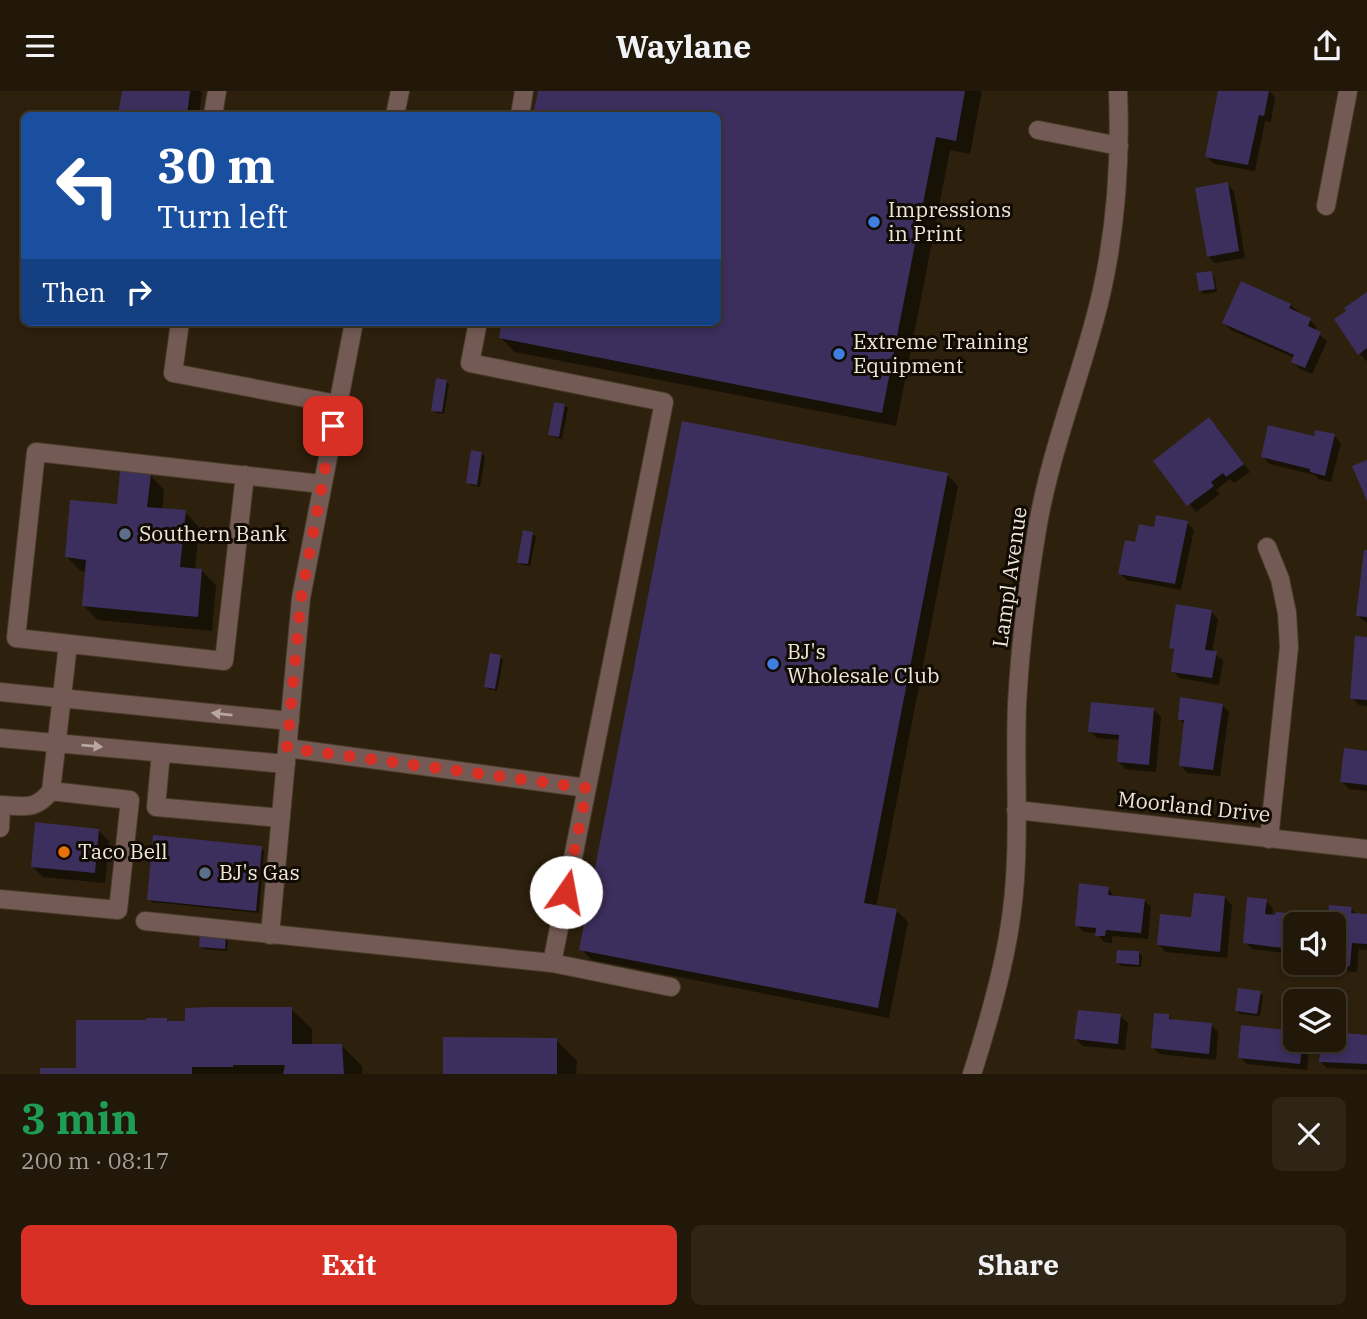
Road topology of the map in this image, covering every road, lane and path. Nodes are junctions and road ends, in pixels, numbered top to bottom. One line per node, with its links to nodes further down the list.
1 (217, 91): 6 (street)
2 (400, 91): 7 (street)
3 (524, 91): 8 (street)
4 (1118, 91): 10 (street, Lampl Avenue)
5 (1348, 91): 11 (street)
6 (214, 112)
7 (396, 112)
8 (520, 112)
9 (1038, 130): 10 (street)
10 (1119, 146): 29 (street, Lampl Avenue)
11 (1326, 206)
12 (179, 326): 15 (street)
13 (353, 326): 15 (street)
14 (477, 326): 27 (street)
15 (337, 404): 17 (street)
16 (245, 475): 17 (street); 19 (street); 19 (street)
17 (321, 484): 22 (street)
18 (1267, 547): 32 (street)
19 (68, 644): 21 (street)
20 (0, 692): 21 (street)
21 (62, 698): 22 (street, one-way to 21); 24 (street)
22 (290, 721): 26 (street)
23 (0, 738): 24 (street)
24 (56, 743): 25 (street, one-way to 25); 28 (street)
25 (161, 753): 26 (street); 30 (street)
26 (287, 756): 27 (street); 30 (street)
27 (587, 788): 37 (street)
28 (51, 792): 31 (street); 34 (street)
29 (1016, 810): 32 (street, Moorland Drive); 39 (street, Lampl Avenue)
30 (281, 818): 36 (street)
31 (0, 828)
32 (1269, 839): 33 (street, Moorland Drive)
33 (1367, 849)
34 (0, 899)
35 (145, 921): 36 (street)
36 (270, 935): 37 (street)
37 (552, 963): 38 (street)
38 (671, 987)
39 (972, 1074)

